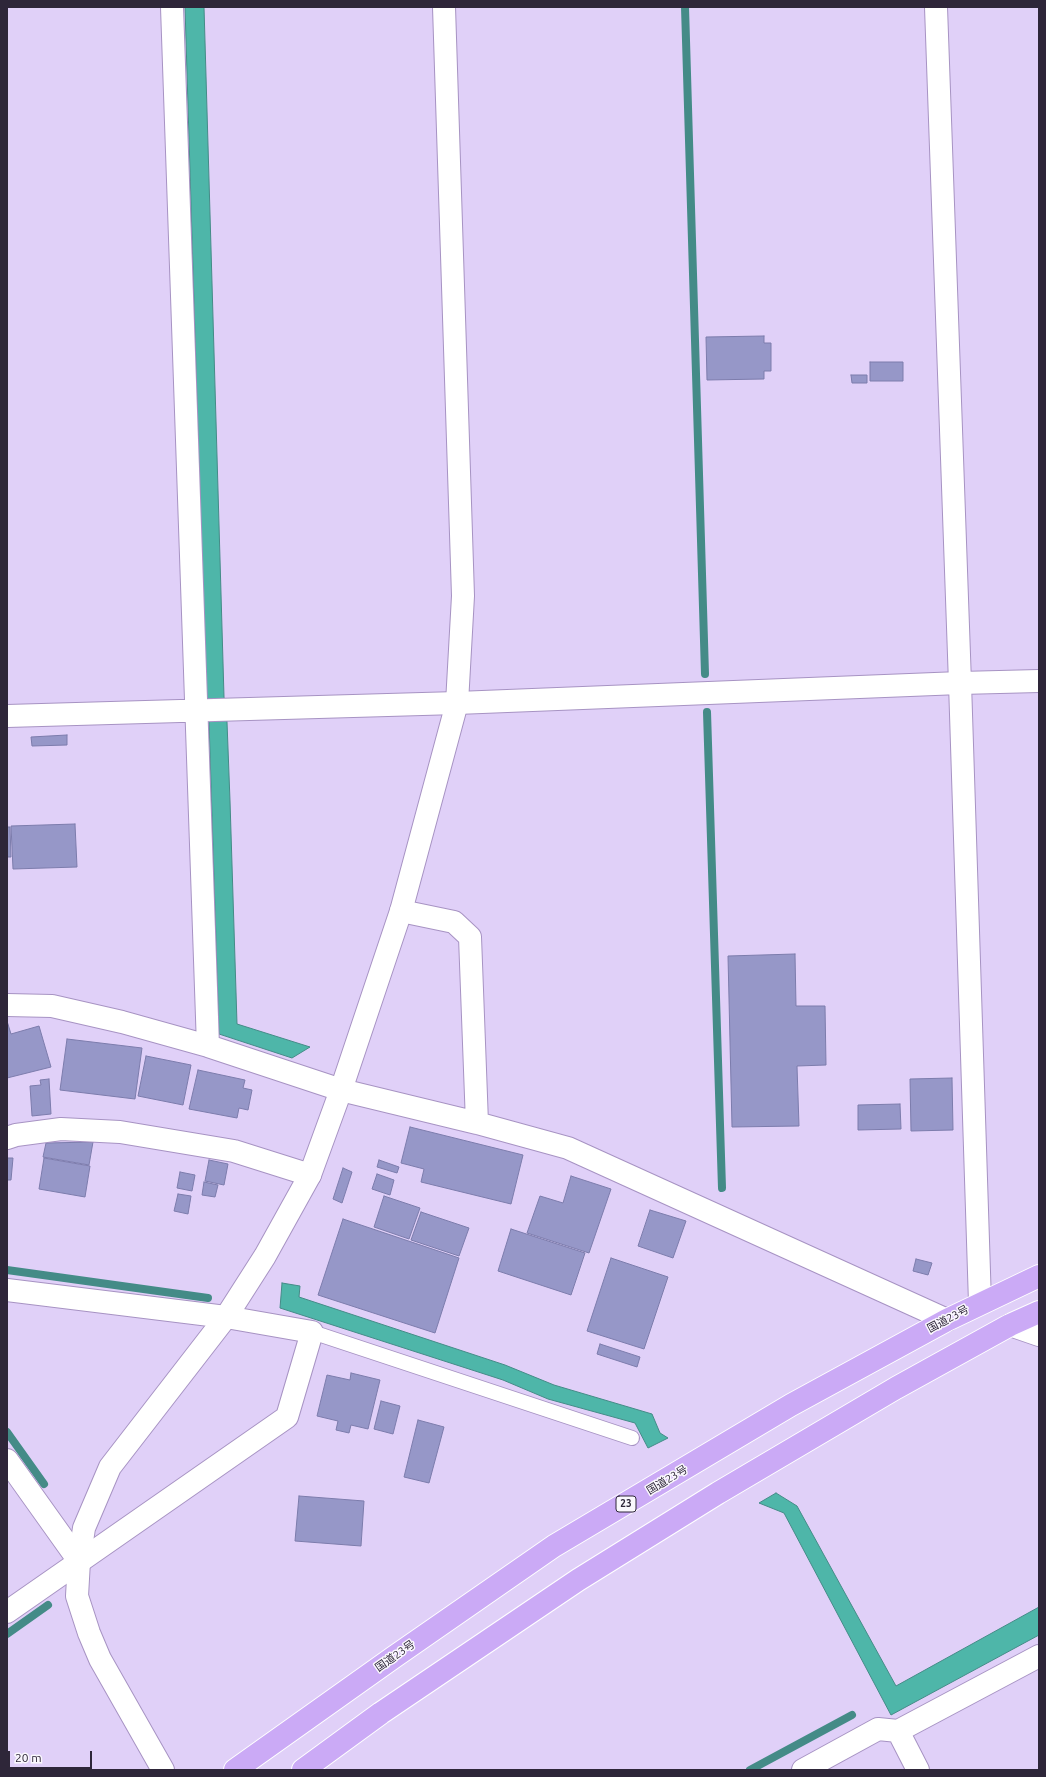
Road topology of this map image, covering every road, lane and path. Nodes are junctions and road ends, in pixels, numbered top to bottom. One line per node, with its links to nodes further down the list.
1 (172, 7): 7 (street)
2 (444, 7): 6 (street)
3 (936, 7): 5 (street)
4 (1039, 681): 5 (street)
5 (960, 683): 6 (street); 18 (street)
6 (457, 703): 7 (street); 9 (street)
7 (200, 711): 8 (street); 11 (street)
8 (7, 716)
9 (401, 911): 12 (street); 13 (street)
10 (7, 1005): 11 (street)
11 (208, 1046): 12 (street)
12 (341, 1090): 13 (street); 15 (street)
13 (477, 1123): 21 (street)
14 (7, 1138): 15 (street)
15 (310, 1175): 20 (street)
16 (1039, 1276): 18 (highway, 国道23号 / 23)
17 (7, 1290): 20 (street)
18 (980, 1303): 21 (highway, 国道23号 / 23)
19 (1039, 1312): 22 (highway)
20 (226, 1317): 23 (street); 27 (street)
21 (948, 1320): 32 (highway, 国道23号 / 23)
22 (1010, 1325): 24 (street); 33 (highway)
23 (312, 1332): 25 (lane); 27 (street)
24 (1039, 1335)
25 (632, 1438)
26 (7, 1460): 27 (street)
27 (79, 1561): 28 (street); 31 (street)
28 (7, 1612)
29 (1039, 1656): 30 (street)
30 (898, 1731): 34 (street); 35 (street)
31 (163, 1770)
32 (235, 1770)
33 (303, 1770)
34 (803, 1770)
35 (918, 1770)

